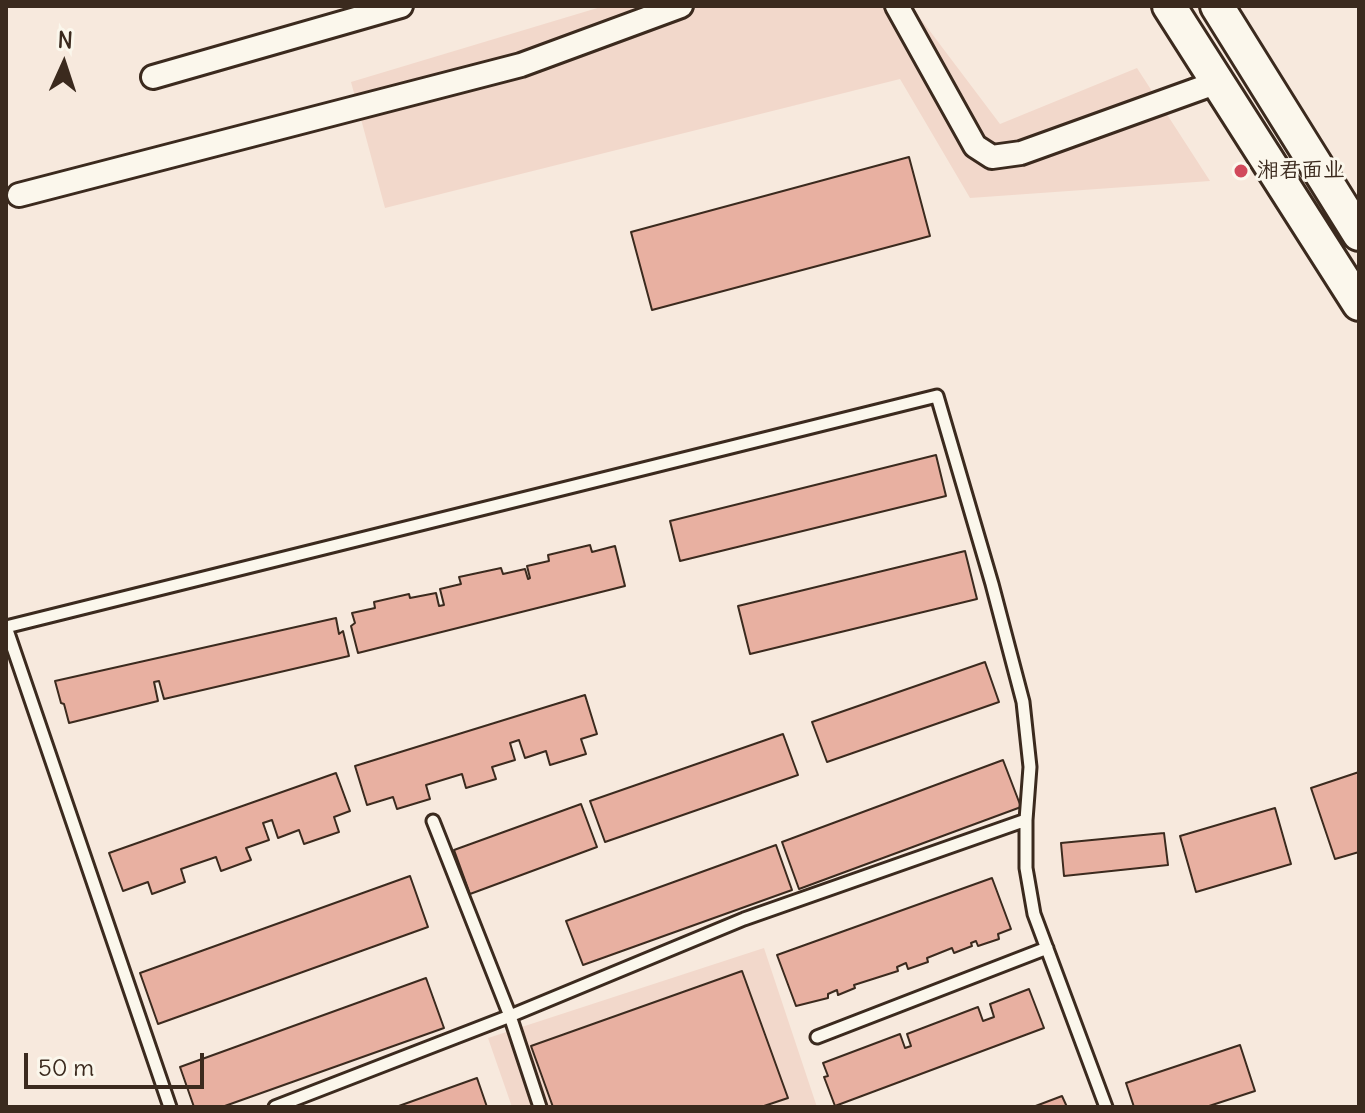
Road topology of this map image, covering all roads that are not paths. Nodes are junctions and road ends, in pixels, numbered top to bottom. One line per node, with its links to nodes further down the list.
1 (401, 6): 7 (street)
2 (681, 6): 6 (street)
3 (897, 6): 8 (street)
4 (1169, 6): 8 (main road)
5 (1217, 6): 10 (main road)
6 (622, 16): 9 (street)
7 (153, 77)
8 (1218, 82): 11 (main road)
9 (19, 195)
10 (1359, 234)
11 (1359, 304)
12 (6, 627): 13 (lane); 18 (lane)
13 (1026, 820): 15 (lane); 16 (lane)
14 (433, 821): 16 (lane)
15 (1047, 948): 17 (lane); 21 (lane)
16 (510, 1016): 19 (lane); 20 (lane)
17 (817, 1037)
18 (170, 1107)
19 (275, 1107)
20 (540, 1107)
21 (1106, 1107)

